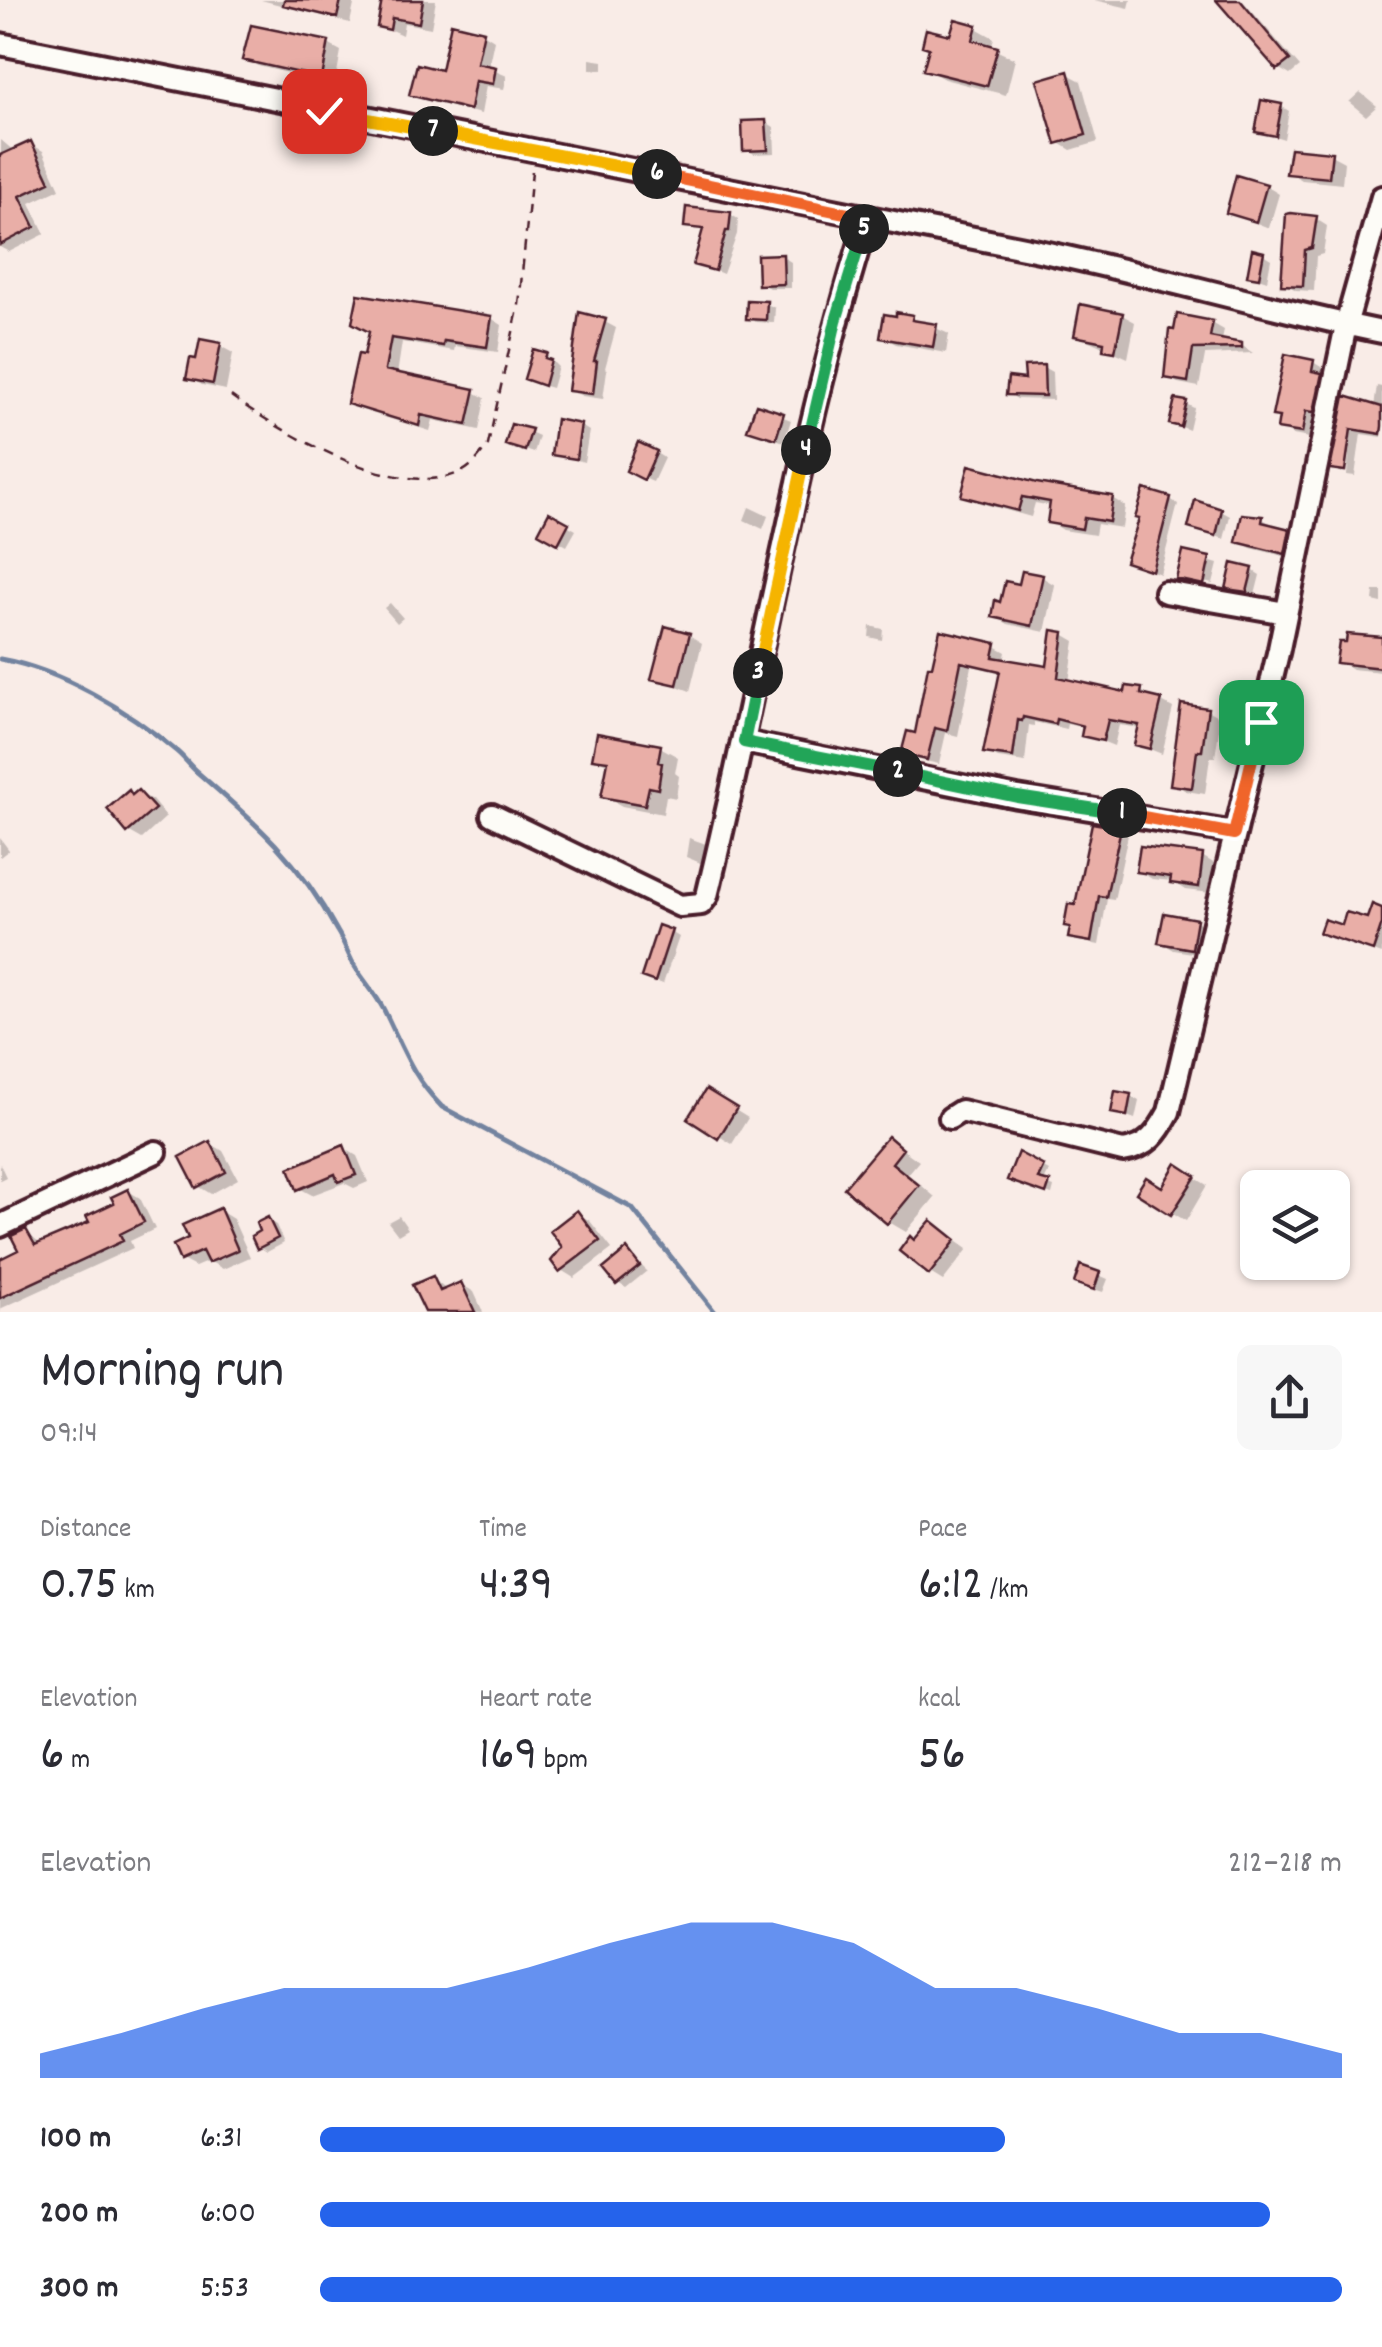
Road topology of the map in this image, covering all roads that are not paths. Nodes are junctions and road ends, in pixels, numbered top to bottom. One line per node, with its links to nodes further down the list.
1 (0, 44): 3 (street)
2 (1382, 197): 4 (street)
3 (868, 218): 4 (street); 8 (street)
4 (1346, 325): 5 (street); 7 (street)
5 (1382, 332)
6 (1165, 592): 7 (street)
7 (1286, 612): 10 (street)
8 (744, 742): 9 (street); 10 (street)
9 (492, 815)
10 (1234, 834): 11 (street)
11 (950, 1118)
12 (156, 1152): 13 (street)
13 (0, 1226)

